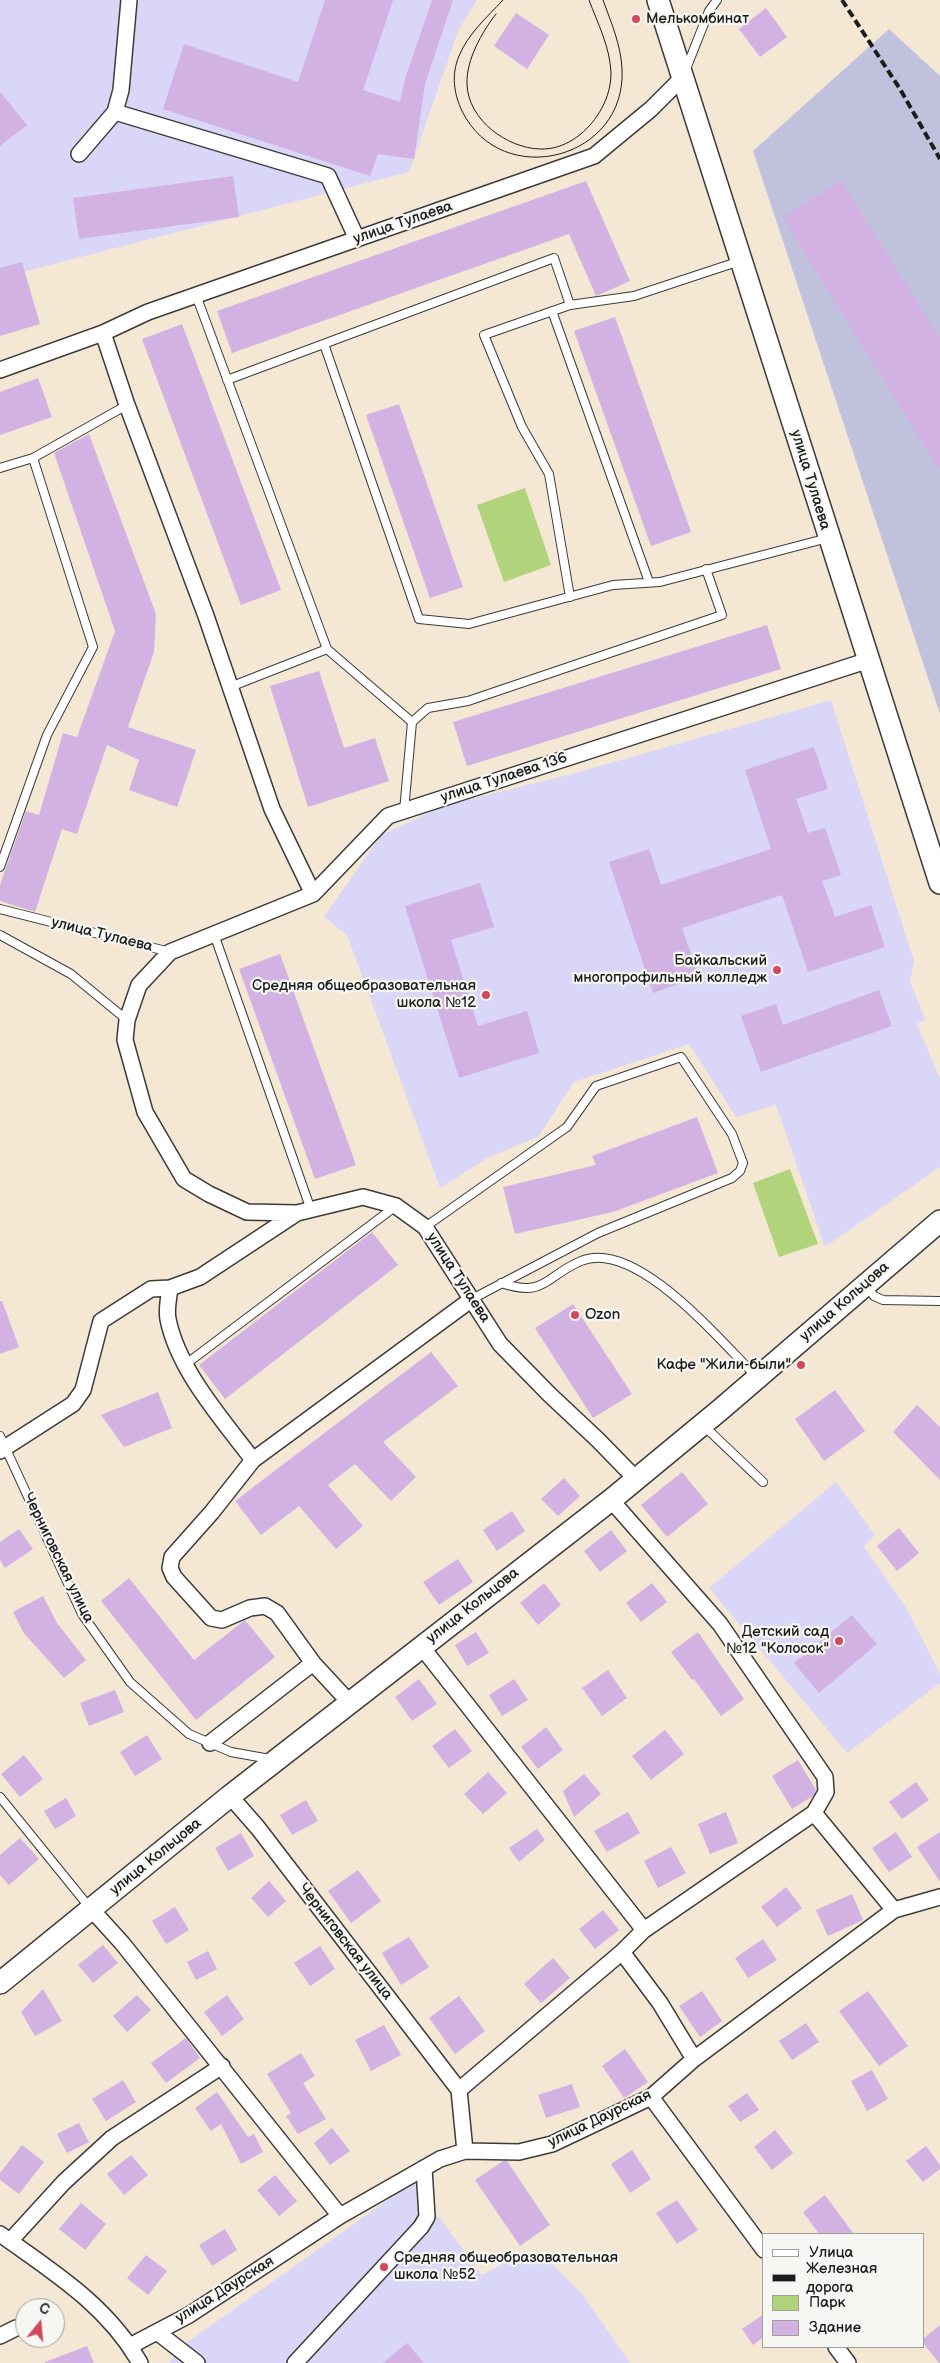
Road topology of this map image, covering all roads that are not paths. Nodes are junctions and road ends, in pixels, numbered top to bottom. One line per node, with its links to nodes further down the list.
1 (129, 0): 5 (street)
2 (658, 0): 4 (main road, улица Тулаева)
3 (717, 0): 4 (lane)
4 (682, 78): 7 (street, улица Тулаева); 8 (main road, улица Тулаева)
5 (115, 112): 6 (street); 7 (street)
6 (79, 154)
7 (357, 239): 9 (street, улица Тулаева)
8 (741, 261): 10 (lane); 19 (main road, улица Тулаева)
9 (196, 295): 12 (street, улица Тулаева); 15 (lane)
10 (570, 305): 11 (lane); 13 (lane)
11 (552, 311): 21 (lane); 22 (lane)
12 (103, 333): 14 (street, улица Тулаева); 16 (street)
13 (324, 344): 15 (lane); 22 (lane)
14 (0, 370)
15 (227, 380): 23 (lane)
16 (127, 405): 17 (lane); 25 (street)
17 (32, 458): 18 (lane); 28 (lane)
18 (0, 468)
19 (828, 538): 20 (lane); 24 (main road, улица Тулаева)
20 (706, 569): 21 (lane); 26 (lane)
21 (649, 582): 22 (lane)
22 (570, 597)
23 (327, 649): 25 (lane); 26 (lane)
24 (869, 660): 27 (street, улица Тулаева 136); 29 (main road, улица Тулаева)
25 (230, 687): 30 (street)
26 (412, 722): 27 (lane)
27 (404, 810): 30 (street, улица Тулаева 136)
28 (0, 867)
29 (940, 882)
30 (313, 894): 32 (street, улица Тулаева 136)
31 (0, 910): 34 (lane, улица Тулаева)
32 (214, 934): 34 (street, улица Тулаева 136); 37 (lane)
33 (0, 935): 35 (lane)
34 (170, 952): 35 (street, улица Тулаева)
35 (126, 1020): 37 (street, улица Тулаева)
36 (396, 1206): 37 (street, улица Тулаева); 39 (street, улица Тулаева); 45 (lane)
37 (304, 1211): 42 (street)
38 (940, 1221): 41 (main road, улица Кольцова)
39 (425, 1227): 40 (lane); 43 (street, улица Тулаева)
40 (502, 1284): 43 (lane); 46 (lane)
41 (865, 1284): 44 (lane); 46 (main road, улица Кольцова)
42 (170, 1288): 45 (street); 48 (street)
43 (472, 1299): 49 (street); 50 (street, улица Тулаева)
44 (940, 1301)
45 (186, 1364): 49 (street)
46 (757, 1378): 47 (main road, улица Кольцова)
47 (702, 1424): 50 (main road, улица Кольцова); 51 (lane)
48 (2, 1445): 56 (lane, Черниговская улица)
49 (253, 1460): 54 (street)
50 (636, 1480): 52 (main road, улица Кольцова)
51 (763, 1482)
52 (611, 1500): 53 (main road, улица Кольцова); 60 (street)
53 (422, 1646): 55 (main road, улица Кольцова); 64 (street)
54 (313, 1663): 55 (street); 56 (street)
55 (350, 1703): 57 (main road, улица Кольцова)
56 (210, 1743): 57 (lane, Черниговская улица)
57 (278, 1760): 59 (main road, улица Кольцова)
58 (0, 1796): 62 (lane)
59 (230, 1796): 62 (main road, улица Кольцова); 69 (street, Черниговская улица)
60 (814, 1813): 63 (street); 64 (street)
61 (940, 1897): 63 (street, улица Даурская)
62 (92, 1910): 66 (main road, улица Кольцова); 68 (street)
63 (894, 1910): 67 (street, улица Даурская)
64 (644, 1930): 65 (street)
65 (622, 1952): 67 (street); 69 (street)
66 (0, 1983)
67 (694, 2059): 70 (street, улица Даурская)
68 (222, 2066): 73 (street); 74 (street)
69 (458, 2090): 71 (street)
70 (651, 2097): 71 (street, улица Даурская); 75 (street)
71 (466, 2151): 72 (street, улица Даурская)
72 (424, 2168): 73 (street, улица Даурская); 83 (street)
73 (340, 2216): 77 (street, улица Даурская)
74 (5, 2238): 79 (street)
75 (762, 2247)
76 (15, 2328): 78 (street)
77 (157, 2332): 79 (street, улица Даурская); 82 (street)
78 (0, 2336)
79 (130, 2346): 81 (street)
80 (837, 2348): 84 (street)
81 (140, 2363)
82 (197, 2363)
83 (295, 2363)
84 (848, 2363)

